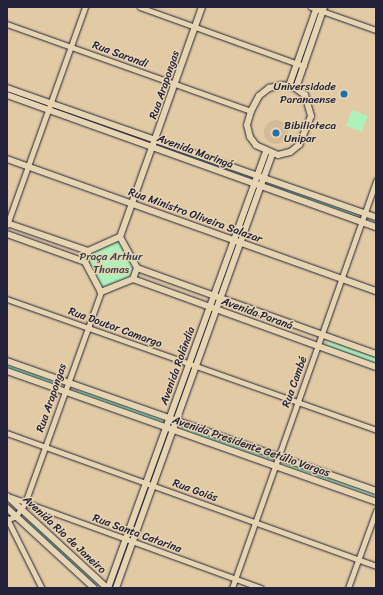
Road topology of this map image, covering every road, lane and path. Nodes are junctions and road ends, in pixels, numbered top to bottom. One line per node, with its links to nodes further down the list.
1 (85, 7): 9 (street)
2 (140, 7): 7 (street)
3 (202, 7): 7 (street, Rua Arapongas)
4 (315, 8): 5 (street); 10 (street)
5 (324, 9): 8 (street); 10 (street)
6 (7, 24): 9 (street, Rua Sarandi)
7 (195, 27): 10 (street); 11 (street, Rua Arapongas)
8 (376, 30)
9 (70, 46): 11 (street, Rua Sarandi); 16 (street)
10 (300, 65): 12 (street); 14 (street)
11 (176, 84): 18 (street, Rua Sarandi); 21 (street, Rua Arapongas)
12 (290, 86): 14 (street); 18 (street)
13 (7, 88): 16 (street, Avenida Maringá)
14 (296, 88): 23 (street)
15 (7, 95): 17 (street, Avenida Maringá)
16 (50, 103): 17 (street); 19 (street, Avenida Maringá)
17 (47, 110): 20 (street, Avenida Maringá); 25 (street)
18 (250, 111): 23 (street)
19 (124, 129): 20 (street); 21 (street, Avenida Maringá)
20 (122, 136): 22 (street, Avenida Maringá)
21 (156, 140): 22 (street, Rua Arapongas); 26 (street, Avenida Maringá)
22 (154, 147): 28 (street, Avenida Maringá); 29 (street, Rua Arapongas)
23 (269, 153): 26 (street, Avenida Rolândia)
24 (7, 159): 25 (street, Rua Ministro Oliveira Salazar)
25 (28, 167): 29 (street, Rua Ministro Oliveira Salazar); 33 (street)
26 (261, 177): 28 (street, Avenida Rolândia); 30 (street, Avenida Maringá)
27 (376, 181): 30 (street, Rua Cambé)
28 (258, 184): 32 (street, Avenida Maringá); 39 (street, Avenida Rolândia)
29 (132, 204): 37 (street, Rua Arapongas); 39 (street, Rua Ministro Oliveira Salazar)
30 (365, 213): 31 (street, Avenida Maringá); 32 (street, Rua Cambé)
31 (376, 217)
32 (362, 221): 34 (street, Avenida Maringá); 45 (street, Rua Cambé)
33 (7, 224): 35 (street)
34 (376, 226)
35 (24, 229): 38 (street); 40 (street)
36 (7, 234): 38 (street)
37 (120, 237): 41 (street); 44 (street)
38 (21, 239): 42 (street)
39 (238, 241): 45 (street, Rua Ministro Oliveira Salazar); 49 (street, Avenida Rolândia); 51 (street, Avenida Rolândia)
40 (74, 247): 41 (street); 42 (street)
41 (88, 251): 43 (street)
42 (72, 257): 43 (street)
43 (85, 262): 48 (street)
44 (137, 268): 46 (street); 49 (street, Avenida Paraná)
45 (342, 278): 47 (street, Rua Ministro Oliveira Salazar); 55 (street, Rua Cambé)
46 (133, 279): 48 (street); 52 (street, Avenida Paraná)
47 (376, 291)
48 (101, 292): 54 (street, Rua Arapongas)
49 (214, 296): 51 (street, Avenida Paraná); 52 (street, Avenida Rolândia)
50 (7, 299): 54 (street, Rua Doutor Camargo)
51 (220, 299): 53 (street, Avenida Rolândia); 55 (street, Avenida Paraná)
52 (210, 308): 53 (street, Avenida Paraná); 59 (street, Avenida Rolândia)
53 (216, 310): 56 (street, Avenida Paraná); 59 (street, Avenida Rolândia)
54 (88, 328): 59 (street, Rua Doutor Camargo); 62 (street, Rua Arapongas)
55 (321, 336): 56 (street, Rua Cambé); 57 (street, Avenida Paraná)
56 (318, 347): 60 (street, Avenida Paraná); 64 (street, Rua Cambé)
57 (376, 354)
58 (7, 361): 62 (street, Avenida Presidente Getúlio Vargas)
59 (193, 365): 64 (street, Rua Doutor Camargo); 65 (street, Avenida Rolândia); 66 (street, Avenida Rolândia)
60 (376, 367)
61 (7, 371): 63 (street, Avenida Presidente Getúlio Vargas)
62 (68, 382): 63 (street, Rua Arapongas); 65 (street, Avenida Presidente Getúlio Vargas)
63 (64, 392): 67 (street, Avenida Presidente Getúlio Vargas); 71 (street, Rua Arapongas)
64 (297, 402): 69 (street, Rua Doutor Camargo); 72 (street, Rua Cambé)
65 (170, 419): 66 (street, Avenida Presidente Getúlio Vargas); 67 (street, Avenida Rolândia)
66 (176, 421): 68 (street, Avenida Rolândia); 72 (street, Avenida Presidente Getúlio Vargas)
67 (166, 428): 68 (street, Avenida Presidente Getúlio Vargas); 74 (street, Avenida Rolândia)
68 (173, 430): 73 (street, Avenida Presidente Getúlio Vargas); 74 (street, Avenida Rolândia)
69 (376, 430)
70 (7, 433): 71 (street, Rua Goiás)
71 (46, 447): 74 (street, Rua Goiás); 78 (street, Rua Arapongas)
72 (278, 457): 73 (street, Rua Cambé); 75 (street, Avenida Presidente Getúlio Vargas)
73 (275, 465): 77 (street, Avenida Presidente Getúlio Vargas); 84 (street, Rua Cambé)
74 (150, 484): 84 (street, Rua Goiás); 85 (street, Avenida Rolândia); 86 (street, Avenida Rolândia)
75 (376, 491)
76 (7, 496): 78 (street, Rua Santa Catarina); 80 (street, Avenida Rio de Janeiro)
77 (376, 502)
78 (25, 503): 80 (street, Rua Arapongas); 85 (street, Rua Santa Catarina)
79 (7, 508): 82 (street, Avenida Rio de Janeiro)
80 (22, 510): 82 (street); 92 (street, Avenida Rio de Janeiro)
81 (376, 511): 87 (street)
82 (16, 516): 83 (street); 91 (street, Avenida Rio de Janeiro)
83 (7, 519): 90 (street)
84 (255, 522): 87 (street, Rua Goiás); 89 (street, Rua Cambé)
85 (126, 540): 86 (street, Rua Santa Catarina); 92 (street, Avenida Rolândia)
86 (133, 542): 89 (street, Rua Santa Catarina); 93 (street, Avenida Rolândia)
87 (358, 559): 88 (street, Rua Goiás); 96 (street)
88 (376, 566)
89 (235, 579): 94 (street, Rua Cambé); 95 (street, Rua Santa Catarina)
90 (42, 588)
91 (94, 588)
92 (107, 588)
93 (116, 588)
94 (232, 588)
95 (261, 588)
96 (348, 588)

